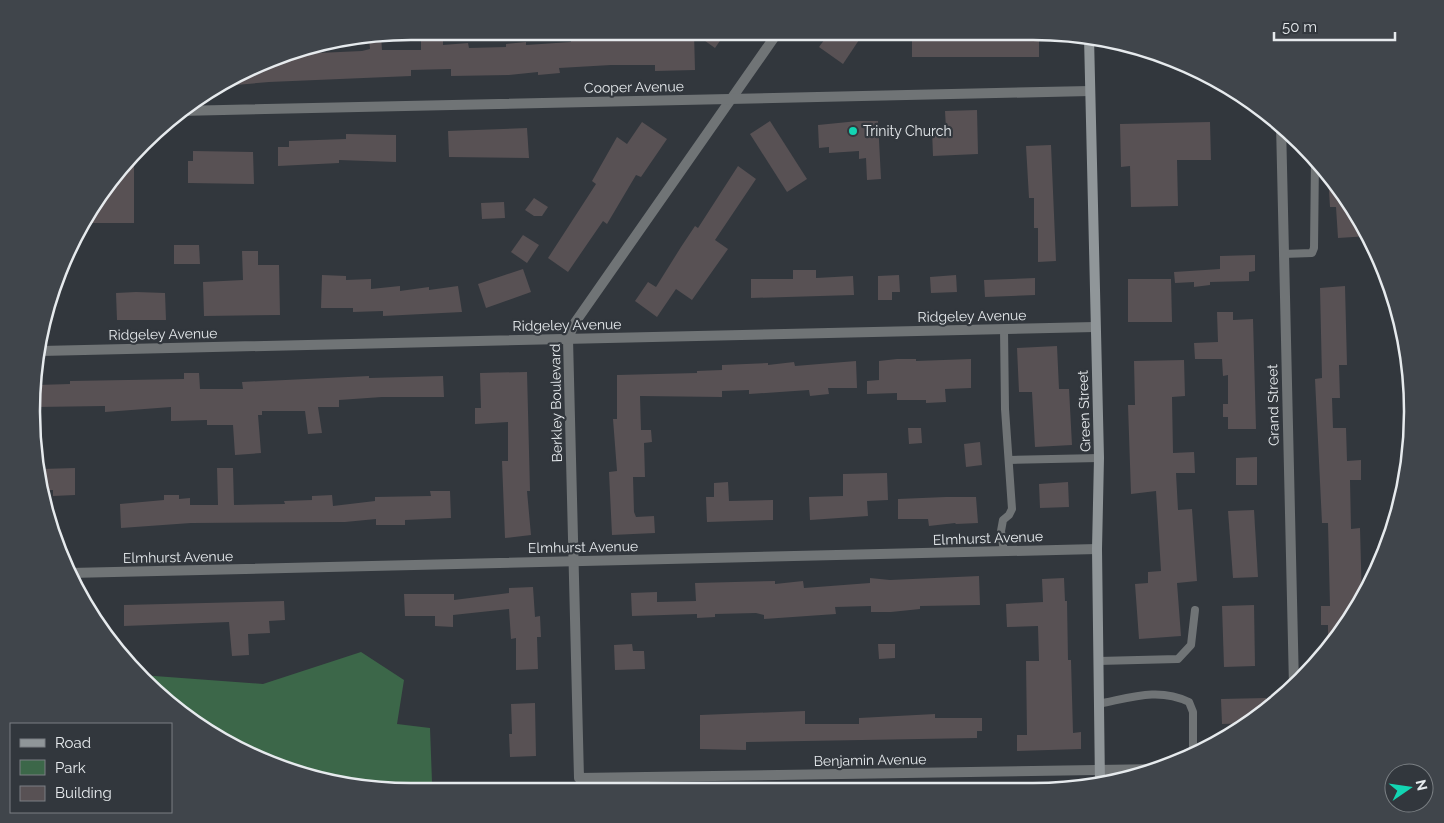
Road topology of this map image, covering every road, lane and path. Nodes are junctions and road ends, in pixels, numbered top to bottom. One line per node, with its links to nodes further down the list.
1 (773, 40): 4 (street, Berkley Boulevard)
2 (1089, 44): 3 (street, Green Street)
3 (1090, 91): 4 (street, Cooper Avenue); 9 (street, Green Street)
4 (732, 99): 5 (street, Cooper Avenue); 11 (street, Berkley Boulevard)
5 (195, 110)
6 (1281, 136): 8 (street, Grand Street)
7 (1315, 170): 8 (lane)
8 (1283, 254): 21 (street, Grand Street)
9 (1095, 326): 10 (street, Ridgeley Avenue); 13 (street, Green Street)
10 (1004, 329): 11 (street, Ridgeley Avenue); 14 (lane)
11 (568, 338): 12 (street, Ridgeley Avenue); 17 (street, Berkley Boulevard)
12 (45, 351)
13 (1099, 458): 14 (lane); 15 (street, Green Street)
14 (1009, 460): 16 (lane)
15 (1097, 549): 16 (street, Elmhurst Avenue); 20 (street, Green Street)
16 (1004, 552): 17 (street, Elmhurst Avenue)
17 (572, 561): 18 (street, Elmhurst Avenue); 27 (street, Berkley Boulevard)
18 (77, 573)
19 (1195, 610): 20 (lane)
20 (1098, 661): 22 (street, Green Street)
21 (1294, 675)
22 (1098, 704): 23 (lane); 25 (street, Green Street)
23 (1193, 747)
24 (1131, 769): 25 (street, Benjamin Avenue)
25 (1099, 770): 26 (street, Green Street); 27 (street, Benjamin Avenue)
26 (1099, 777)
27 (579, 778)

